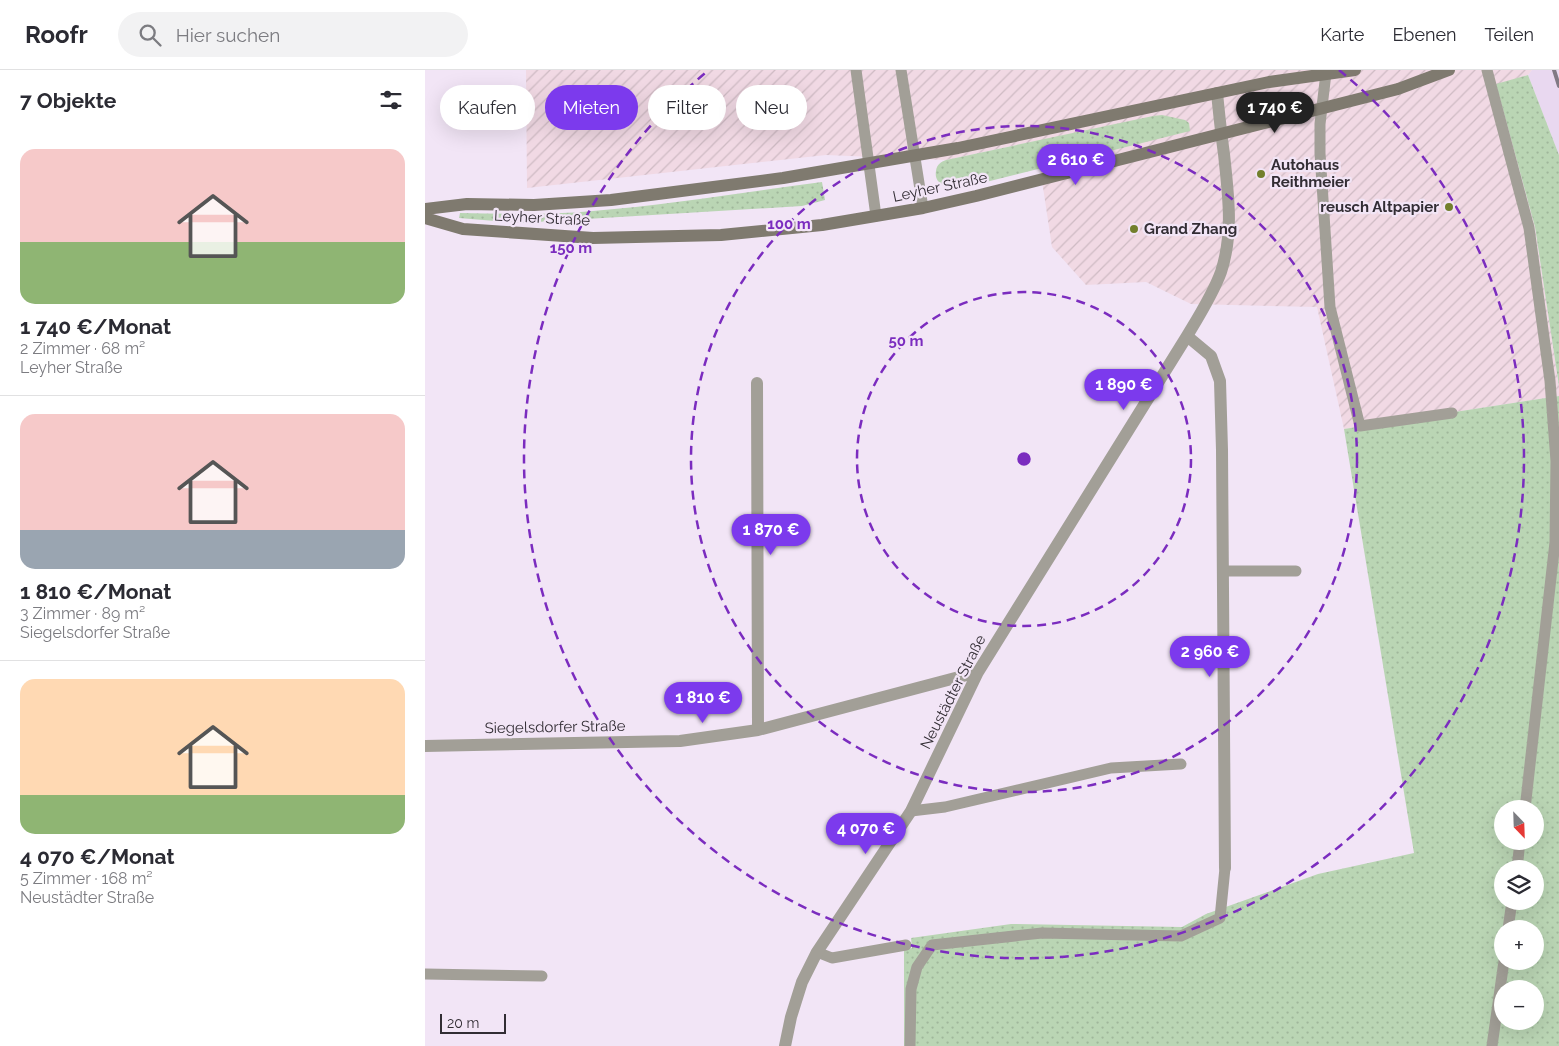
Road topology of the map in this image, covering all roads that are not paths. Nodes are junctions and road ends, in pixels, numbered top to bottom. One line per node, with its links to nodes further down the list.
1 (856, 70): 11 (lane)
2 (901, 70): 10 (lane)
3 (1355, 70): 6 (main road, Leyher Straße)
4 (1449, 70): 8 (main road, Leyher Straße)
5 (1487, 70): 25 (lane)
6 (1326, 73): 7 (main road, Leyher Straße); 8 (lane)
7 (1217, 93): 9 (street, Neustädter Straße); 10 (main road, Leyher Straße)
8 (1321, 108): 9 (main road, Leyher Straße); 18 (lane)
9 (1222, 135): 12 (main road, Leyher Straße); 16 (street, Neustädter Straße)
10 (914, 156): 11 (main road, Leyher Straße); 12 (lane)
11 (867, 164): 13 (main road, Leyher Straße); 14 (lane)
12 (923, 208): 14 (main road, Leyher Straße)
13 (425, 209)
14 (876, 216): 15 (main road, Leyher Straße)
15 (425, 218)
16 (1187, 336): 19 (street); 21 (street, Neustädter Straße)
17 (757, 383): 22 (street)
18 (1453, 413)
19 (1223, 571): 20 (lane); 27 (street)
20 (1296, 571)
21 (978, 672): 22 (street, Siegelsdorfer Straße); 26 (street, Neustädter Straße)
22 (757, 730): 23 (street, Siegelsdorfer Straße)
23 (425, 746)
24 (1181, 764): 26 (lane)
25 (1526, 800)
26 (911, 811): 29 (street, Neustädter Straße)
27 (1225, 868): 34 (lane)
28 (906, 944): 29 (lane)
29 (817, 952): 33 (street, Neustädter Straße)
30 (1503, 970): 35 (lane)
31 (425, 974): 32 (lane)
32 (542, 976)
33 (785, 1046)
34 (910, 1046)
35 (1493, 1046)

